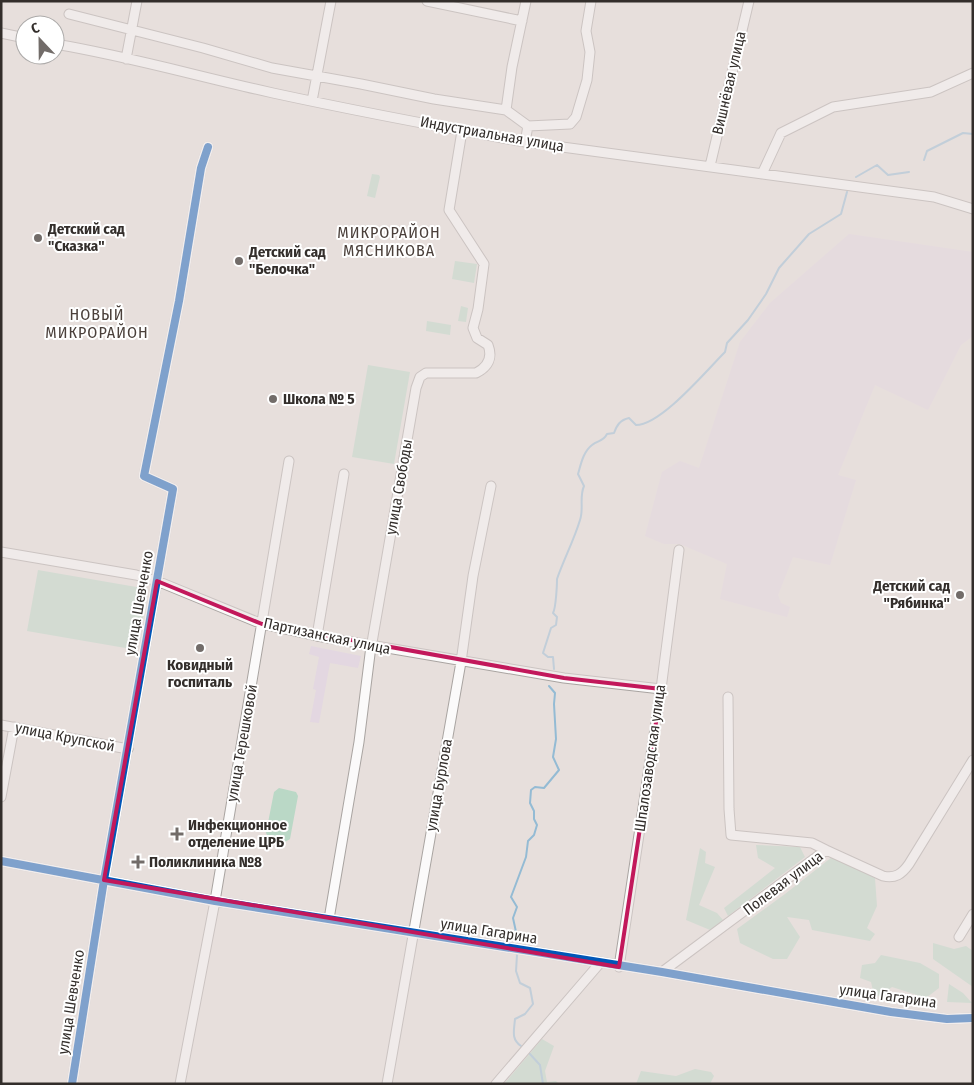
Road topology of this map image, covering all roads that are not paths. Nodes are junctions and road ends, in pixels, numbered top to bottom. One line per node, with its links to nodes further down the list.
1 (137, 1): 9 (street)
2 (331, 1): 15 (street)
3 (426, 1): 8 (street)
4 (526, 1): 8 (street)
5 (591, 1): 18 (street)
6 (749, 1): 22 (street, Вишнёвая улица)
7 (69, 14): 9 (street, Индустриальная улица)
8 (522, 21): 17 (street)
9 (132, 29): 13 (street); 15 (street, Индустриальная улица)
10 (1, 33): 11 (street)
11 (15, 36)
12 (65, 46): 13 (street, Индустриальная улица)
13 (126, 59): 16 (street, Индустриальная улица)
14 (973, 73): 23 (street)
15 (317, 76): 16 (street); 17 (street, Индустриальная улица)
16 (312, 101): 19 (street, Индустриальная улица)
17 (506, 110): 18 (street)
18 (528, 126): 20 (street)
19 (462, 131): 20 (street, Индустриальная улица); 33 (street, улица Свободы)
20 (525, 142): 22 (street, Индустриальная улица)
21 (208, 147): 30 (street, улица Шевченко)
22 (710, 166): 23 (street, Индустриальная улица)
23 (762, 174): 24 (street, Индустриальная улица)
24 (973, 209)
25 (289, 461): 31 (street, улица Терешковой)
26 (344, 474): 32 (street)
27 (492, 486): 34 (street, улица Бурлова)
28 (679, 550): 35 (street, Шпалозаводская улица)
29 (1, 552): 30 (street, Партизанская улица)
30 (157, 581): 31 (street, Партизанская улица); 39 (street, улица Шевченко)
31 (262, 624): 32 (street, Партизанская улица); 45 (street, улица Терешковой)
32 (318, 636): 33 (street, Партизанская улица)
33 (372, 646): 34 (street, Партизанская улица); 47 (street, улица Свободы)
34 (461, 662): 35 (street, Партизанская улица); 48 (street, улица Бурлова)
35 (661, 689): 51 (street, Шпалозаводская улица)
36 (728, 697): 42 (street)
37 (1, 725): 38 (street, улица Крупской)
38 (14, 727): 39 (street, улица Крупской); 41 (street)
39 (128, 749): 44 (street, улица Шевченко)
40 (973, 760): 42 (street, Полевая улица)
41 (1, 796)
42 (826, 850): 52 (street, Полевая улица)
43 (1, 862): 44 (street, улица Гагарина)
44 (104, 880): 45 (street, улица Гагарина); 54 (street, улица Шевченко)
45 (215, 901): 47 (street, улица Гагарина); 55 (street, улица Терешковой)
46 (973, 914): 49 (street)
47 (329, 919): 48 (street, улица Гагарина)
48 (412, 933): 50 (street, улица Гагарина); 56 (street, улица Бурлова)
49 (959, 936)
50 (600, 963): 51 (street, улица Гагарина); 57 (street)
51 (620, 967): 52 (street, улица Гагарина)
52 (662, 972): 53 (street, улица Гагарина)
53 (973, 1018)
54 (72, 1084)
55 (180, 1084)
56 (387, 1084)
57 (496, 1084)

